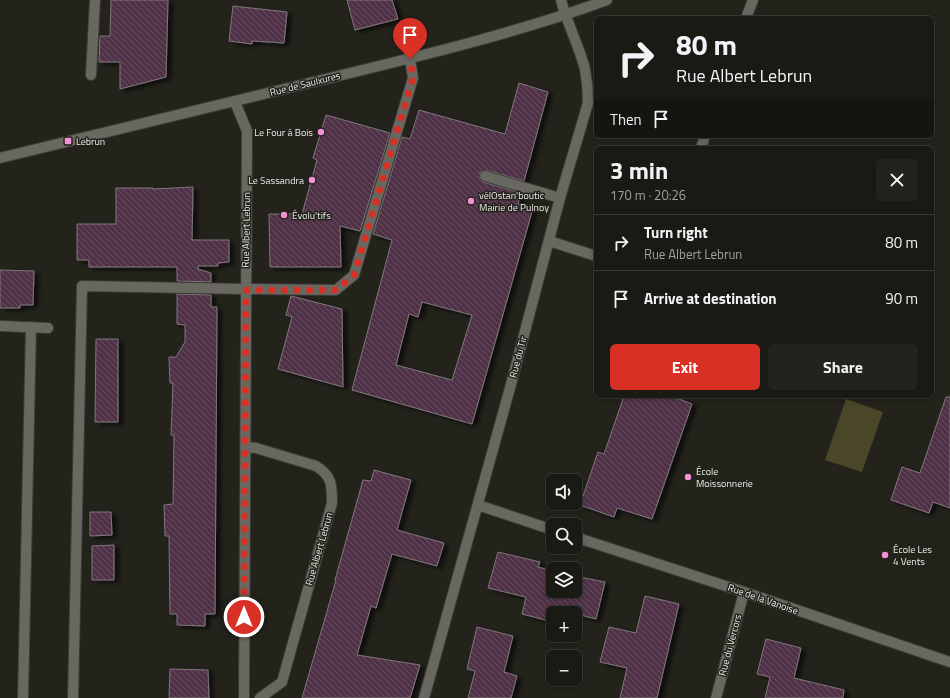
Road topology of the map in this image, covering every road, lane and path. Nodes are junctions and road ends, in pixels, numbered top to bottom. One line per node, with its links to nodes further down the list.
1 (95, 0): 8 (street)
2 (561, 0): 5 (street, Rue du Tir)
3 (607, 0): 5 (street, Rue de Saulxures)
4 (753, 0): 6 (street)
5 (565, 15): 7 (street, Rue de Saulxures); 12 (street, Rue du Tir)
6 (747, 16)
7 (410, 59): 9 (street, Rue de Saulxures); 15 (street)
8 (91, 75)
9 (235, 102): 10 (street, Rue de Saulxures); 15 (street, Rue Albert Lebrun)
10 (0, 158)
11 (485, 176): 12 (street)
12 (560, 198): 13 (street, Rue du Tir)
13 (549, 241): 14 (street); 20 (street, Rue du Tir)
14 (594, 255)
15 (246, 290): 19 (street, Rue Albert Lebrun); 26 (street)
16 (0, 326): 17 (street)
17 (31, 327): 18 (street); 25 (street)
18 (48, 328)
19 (245, 447): 27 (street, Rue Albert Lebrun); 28 (street, Rue Albert Lebrun)
20 (478, 505): 21 (street); 29 (street, Rue du Tir)
21 (546, 528)
22 (582, 539): 23 (street, Rue de la Vanoise)
23 (744, 592): 24 (street, Rue de la Vanoise); 30 (street, Rue du Vercors)
24 (950, 662)
25 (23, 698)
26 (73, 698)
27 (244, 698)
28 (260, 698)
29 (424, 698)
30 (716, 698)

